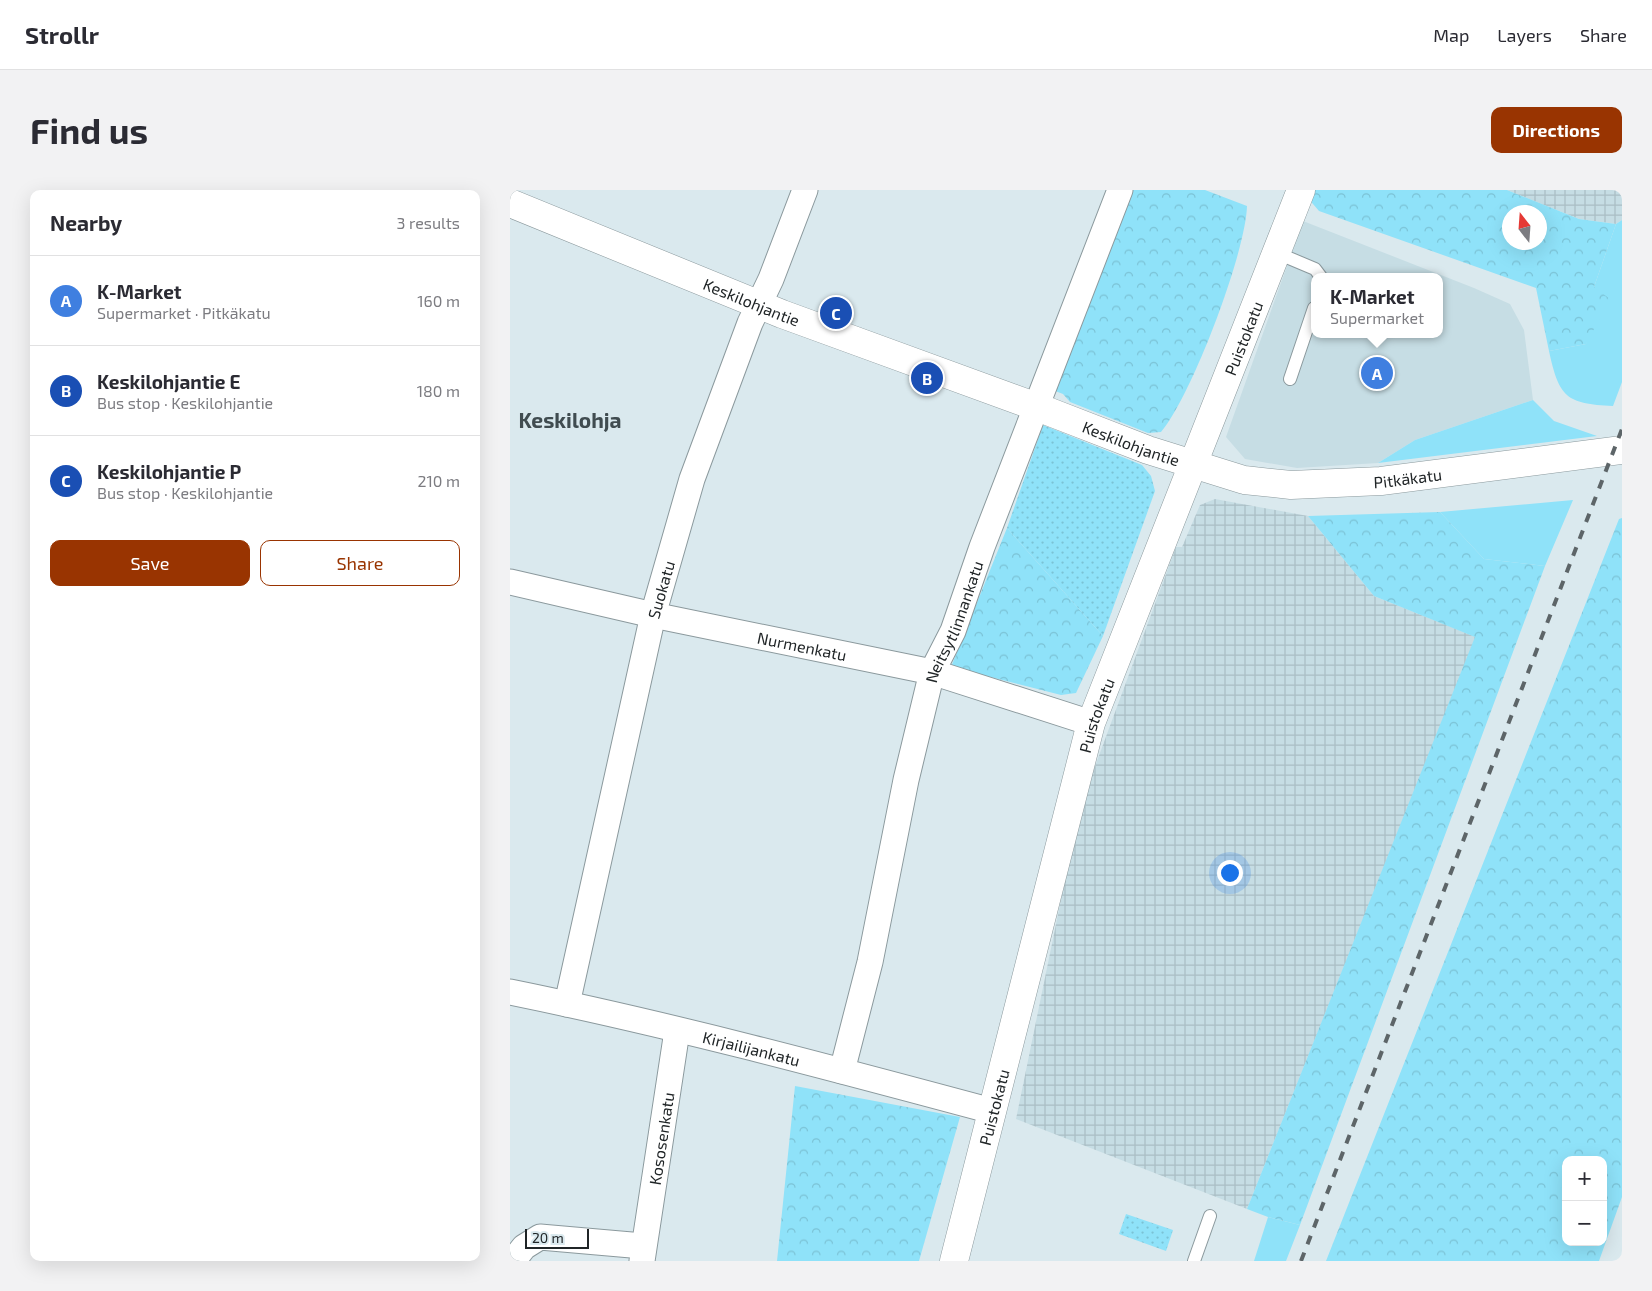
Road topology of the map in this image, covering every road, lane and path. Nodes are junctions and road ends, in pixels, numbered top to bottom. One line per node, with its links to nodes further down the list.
1 (805, 190): 7 (street, Suokatu)
2 (1120, 190): 10 (street, Neitsytlinnankatu)
3 (1301, 190): 5 (street, Puistokatu)
4 (510, 203): 7 (street, Keskilohjantie)
5 (1277, 253): 6 (lane); 12 (street, Puistokatu)
6 (1318, 273)
7 (758, 305): 10 (street, Keskilohjantie); 14 (street, Suokatu)
8 (1311, 317): 9 (lane)
9 (1290, 379)
10 (1037, 407): 12 (street, Keskilohjantie); 15 (street, Neitsytlinnankatu)
11 (1622, 450): 12 (street, Pitkäkatu)
12 (1193, 466): 16 (street, Puistokatu)
13 (510, 582): 14 (street, Nurmenkatu)
14 (653, 615): 15 (street, Nurmenkatu); 18 (street, Suokatu)
15 (932, 672): 16 (street, Nurmenkatu); 20 (street, Neitsytlinnankatu)
16 (1091, 723): 21 (street, Puistokatu)
17 (510, 992): 18 (street, Kirjailijankatu)
18 (567, 1004): 19 (street, Kirjailijankatu)
19 (677, 1031): 20 (street, Kirjailijankatu); 23 (street, Kososenkatu)
20 (842, 1071): 21 (street, Kirjailijankatu)
21 (992, 1111): 25 (street, Puistokatu)
22 (1210, 1216): 26 (lane)
23 (642, 1254): 24 (street, Kososenkatu)
24 (513, 1261)
25 (954, 1261)
26 (1194, 1261)

